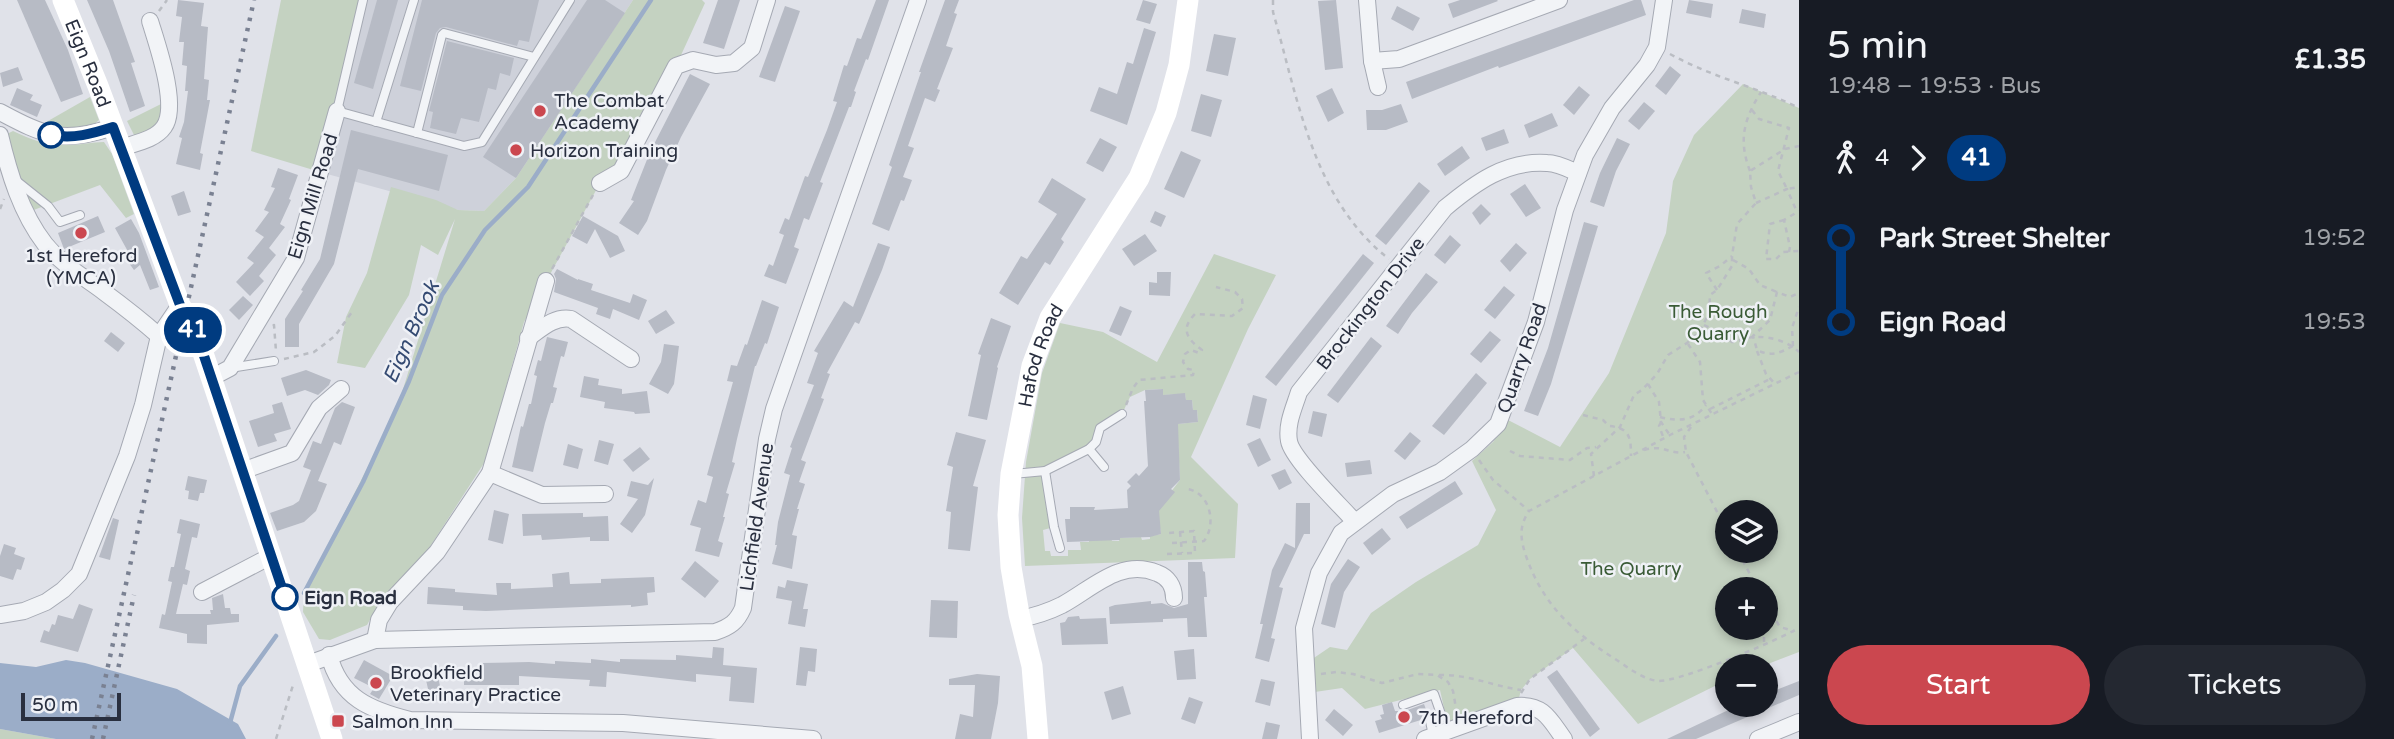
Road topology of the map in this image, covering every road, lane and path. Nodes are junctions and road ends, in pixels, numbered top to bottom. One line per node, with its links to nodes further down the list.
1 (63, 0): 23 (main road, Eign Road)
2 (363, 0): 20 (lane)
3 (414, 0): 22 (lane)
4 (570, 0): 14 (lane)
5 (767, 0): 32 (street)
6 (918, 0): 114 (street, Lichfield Avenue)
7 (1188, 0): 90 (main road, Hafod Road)
8 (1273, 0): 42 (path)
9 (1367, 0): 15 (street)
10 (1559, 0): 15 (street)
11 (1664, 0): 13 (street, Quarry Road)
12 (150, 21): 27 (street)
13 (1657, 47): 17 (path); 30 (street, Quarry Road)
14 (534, 57): 24 (lane); 24 (lane)
15 (1372, 61): 16 (street)
16 (1378, 87)
17 (1761, 92): 18 (path); 19 (path)
18 (1799, 108)
19 (1752, 110): 28 (path); 29 (path)
20 (337, 111): 22 (lane); 52 (street, Eign Mill Road)
21 (0, 112): 23 (street)
22 (376, 122): 24 (lane)
23 (113, 127): 27 (main road, Eign Road)
24 (417, 133)
25 (0, 135): 31 (street)
26 (1799, 146): 28 (path)
27 (121, 148): 48 (main road, Eign Road)
28 (1785, 149): 29 (path); 34 (path)
29 (1750, 171): 35 (path)
30 (1578, 173): 42 (street, Brockington Drive); 81 (street, Quarry Road)
31 (11, 177): 37 (lane); 53 (street)
32 (600, 183): 43 (path)
33 (1799, 187): 34 (path)
34 (1787, 189): 35 (path); 36 (path)
35 (1756, 203): 41 (path)
36 (1798, 211): 38 (path)
37 (80, 215)
38 (1784, 220): 40 (path); 40 (path)
39 (1799, 251): 40 (path)
40 (1788, 252)
41 (1732, 258): 45 (path); 45 (path); 46 (path)
42 (1398, 266): 96 (street, Brockington Drive)
43 (546, 281): 55 (street)
44 (1216, 287): 71 (path)
45 (1717, 290): 51 (path)
46 (1777, 292): 47 (path); 54 (path)
47 (1799, 293)
48 (180, 305): 53 (street); 64 (main road, Eign Road)
49 (1799, 307): 57 (path)
50 (352, 312): 61 (path)
51 (1703, 325): 54 (path); 56 (path)
52 (252, 331): 61 (path); 62 (street, Eign Mill Road)
53 (159, 336): 108 (street)
54 (1753, 336): 57 (path); 58 (path)
55 (528, 338): 60 (street); 89 (street)
56 (1687, 343): 66 (path); 69 (path)
57 (1793, 346): 58 (path); 59 (path)
58 (1756, 350): 65 (path)
59 (1799, 352)
60 (631, 359)
61 (278, 361): 62 (lane)
62 (230, 368): 64 (street)
63 (1799, 372): 67 (path)
64 (211, 378): 87 (main road, Eign Road)
65 (1770, 379): 67 (path); 70 (path)
66 (1648, 384): 74 (path); 76 (path)
67 (1775, 384): 72 (path)
68 (341, 389): 87 (street)
69 (1706, 405): 70 (path); 74 (path)
70 (1710, 409): 72 (path)
71 (1122, 414): 80 (lane)
72 (1712, 414): 75 (path)
73 (1583, 415): 76 (path)
74 (1661, 420): 77 (path); 78 (path)
75 (1693, 424): 77 (path); 84 (path)
76 (1620, 427): 79 (path); 85 (path)
77 (1670, 435): 78 (path)
78 (1664, 439): 83 (path)
79 (1596, 447): 82 (path); 91 (path)
80 (1089, 449): 86 (lane); 88 (lane)
81 (1472, 449): 95 (path); 96 (street, Quarry Road)
82 (1510, 451)
83 (1638, 452): 84 (path); 85 (path)
84 (1686, 452): 94 (path)
85 (1631, 456): 91 (path)
86 (1104, 467)
87 (242, 471): 105 (main road, Eign Road)
88 (1045, 471): 90 (lane); 102 (lane)
89 (490, 473): 93 (street); 114 (street)
90 (1011, 474): 109 (main road, Hafod Road)
91 (1594, 476): 95 (path)
92 (1187, 489): 99 (path)
93 (605, 494)
94 (1715, 508)
95 (1529, 511): 113 (path)
96 (1355, 522): 120 (street, Quarry Road)
97 (1180, 532): 98 (path); 99 (path); 101 (path)
98 (1169, 533)
99 (1194, 542): 101 (path); 103 (path)
100 (1172, 543): 101 (path)
101 (1181, 543): 103 (path)
102 (1060, 548)
103 (1182, 553): 104 (path)
104 (1167, 554)
105 (271, 556): 106 (street); 118 (main road, Eign Road)
106 (202, 592)
107 (1174, 598): 109 (street)
108 (0, 615)
109 (1020, 619): 130 (main road, Hafod Road)
110 (1778, 625): 112 (path)
111 (1799, 628): 112 (path)
112 (1794, 631): 116 (path)
113 (1584, 639): 116 (path); 121 (path)
114 (374, 640): 117 (street, Lichfield Avenue)
115 (1764, 640): 116 (path)
116 (1764, 643)
117 (329, 655): 118 (street, Lichfield Avenue); 129 (street)
118 (301, 673): 127 (path); 128 (main road, Eign Road)
119 (1437, 675): 120 (path); 121 (path); 125 (path)
120 (1306, 677): 131 (street, Quarry Road)
121 (1521, 690): 123 (path)
122 (1403, 705): 126 (lane)
123 (1517, 706): 125 (street); 132 (street)
124 (1799, 722): 133 (street)
125 (1461, 727): 126 (street)
126 (1429, 738)
127 (276, 739)
128 (332, 739)
129 (813, 739)
130 (1038, 739)
131 (1310, 739)
132 (1564, 739)
133 (1758, 739)

